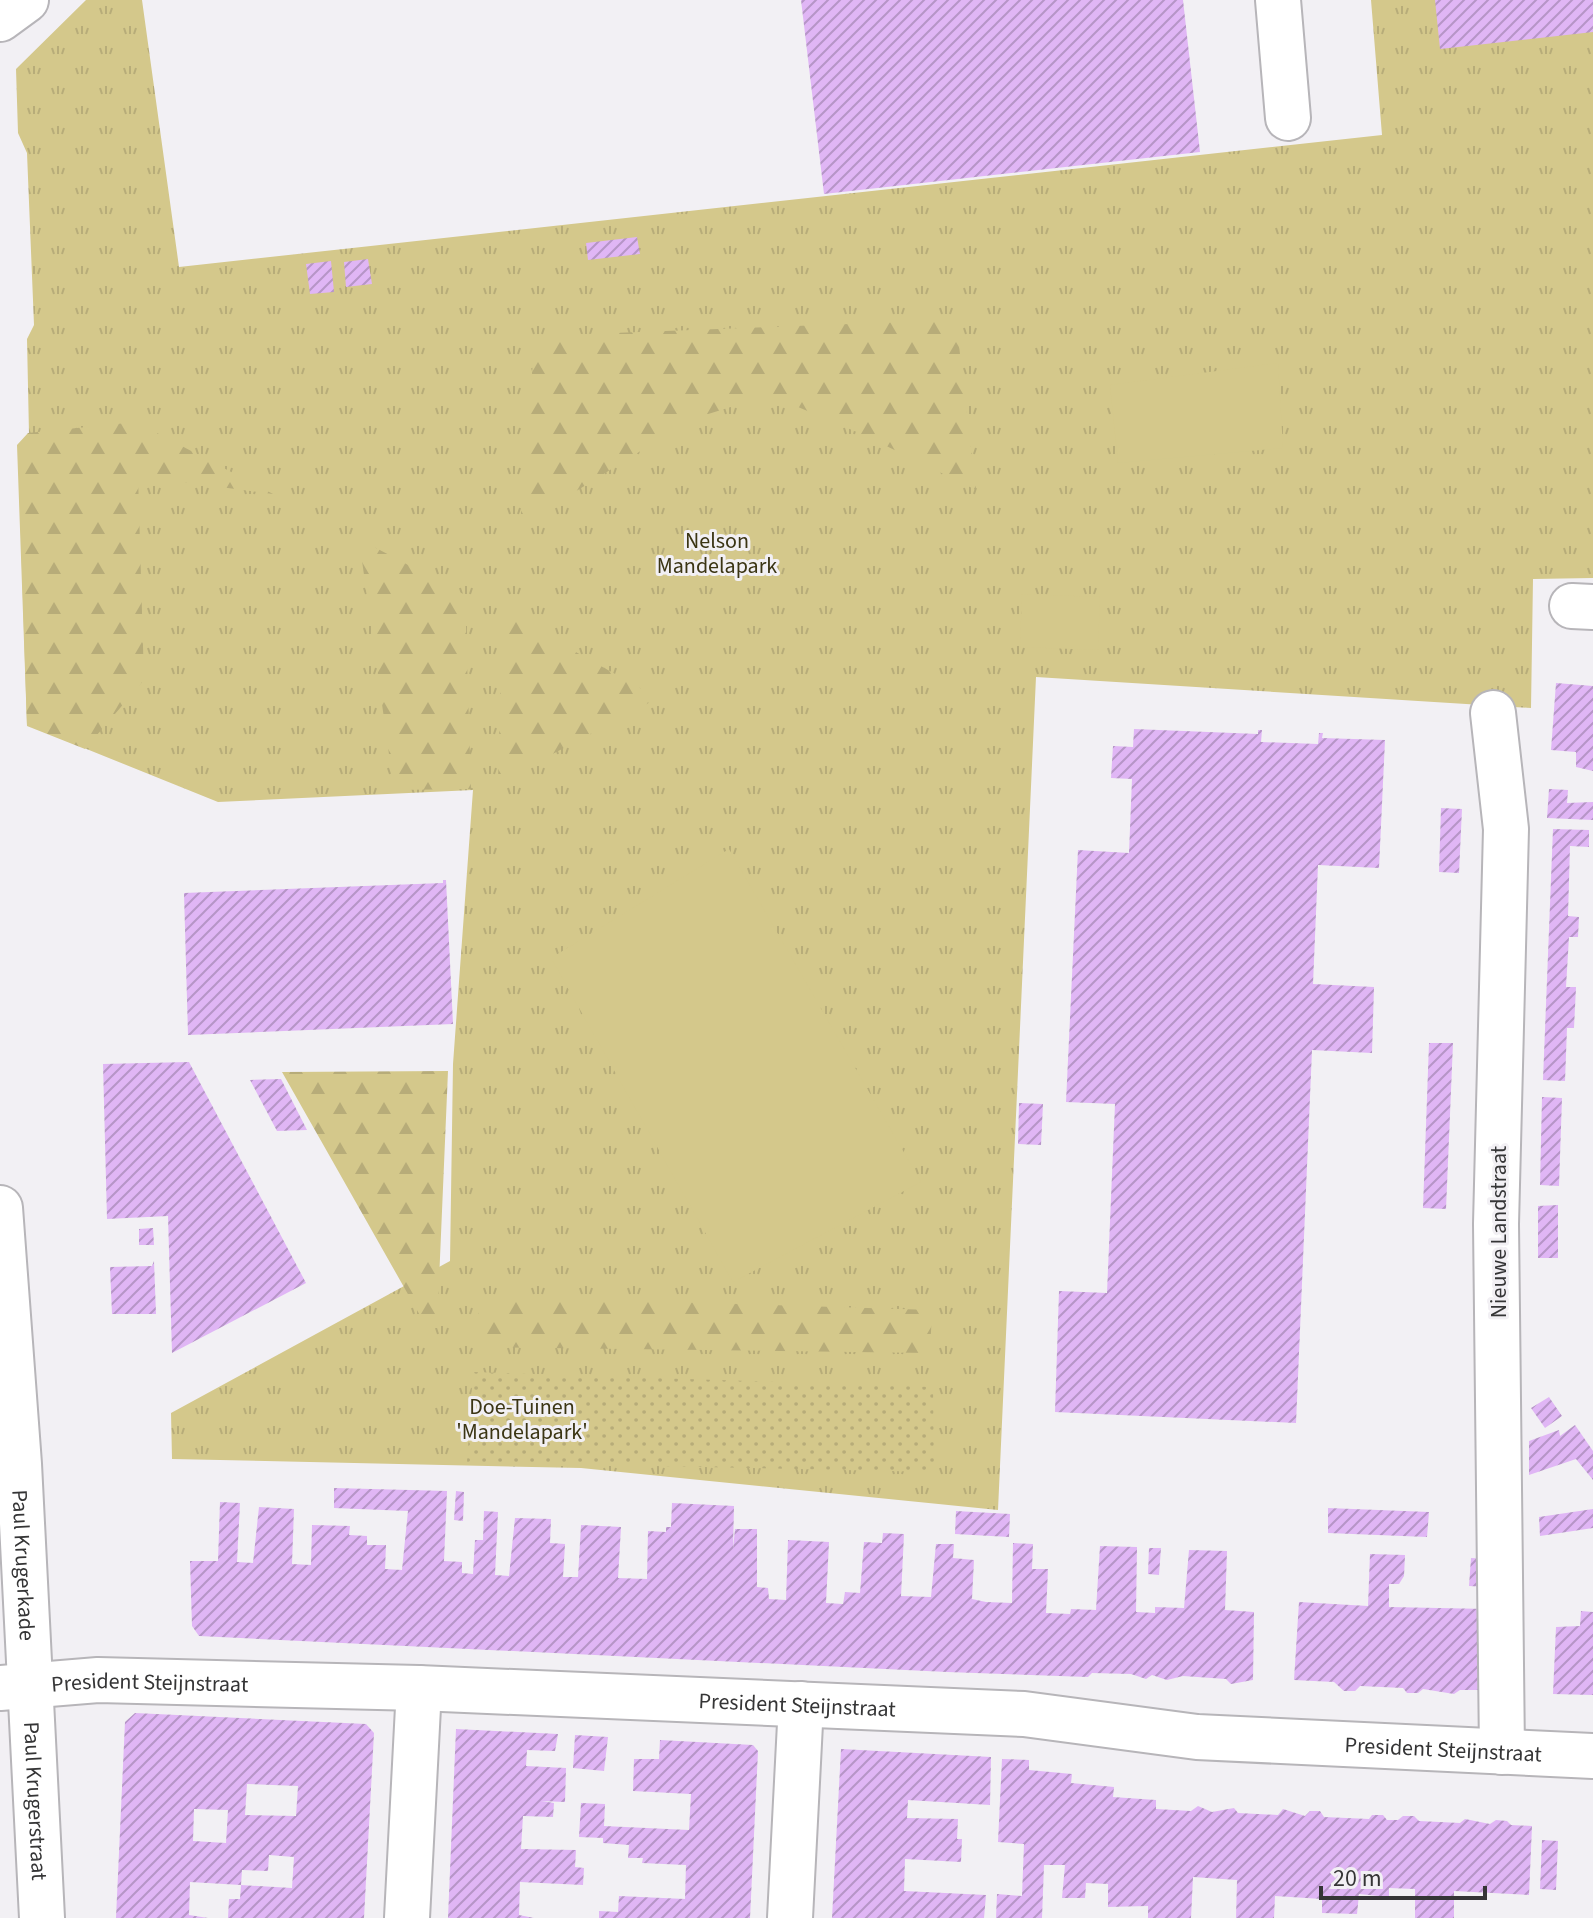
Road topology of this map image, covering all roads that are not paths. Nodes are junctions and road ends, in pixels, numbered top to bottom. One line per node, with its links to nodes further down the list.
1 (26, 0): 3 (street)
2 (1278, 0): 4 (street)
3 (0, 19)
4 (1288, 118)
5 (1493, 713): 11 (street, Nieuwe Landstraat)
6 (0, 1208): 7 (street, Paul Krugerkade)
7 (4, 1314): 8 (street, Paul Krugerkade)
8 (15, 1687): 9 (street, President Steijnstraat); 13 (street, Paul Krugerstraat)
9 (419, 1688): 10 (street, President Steijnstraat); 14 (street)
10 (801, 1704): 11 (street, President Steijnstraat); 15 (street)
11 (1502, 1752): 12 (street, President Steijnstraat)
12 (1593, 1756)
13 (42, 1918)
14 (407, 1918)
15 (790, 1918)

